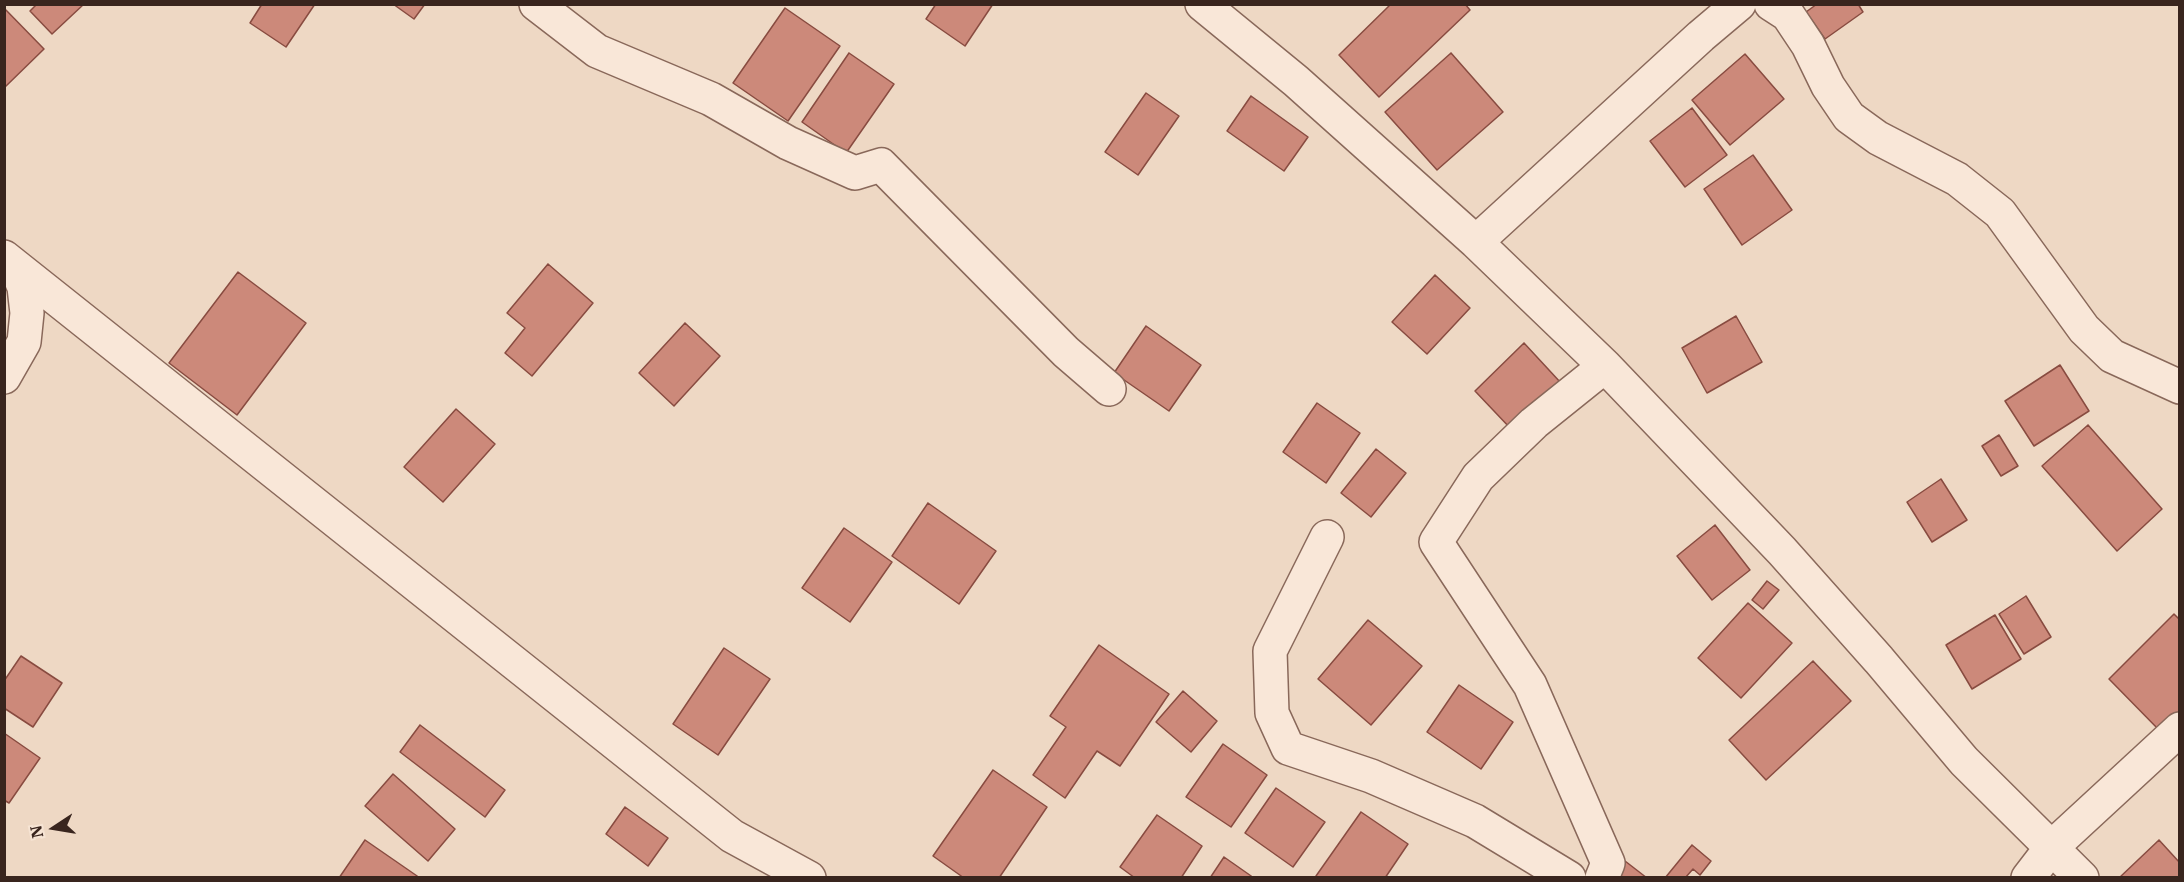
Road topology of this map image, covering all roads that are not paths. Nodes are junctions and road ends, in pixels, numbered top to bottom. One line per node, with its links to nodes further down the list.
1 (536, 4): 10 (street)
2 (1202, 4): 5 (street)
3 (1739, 4): 5 (street)
4 (1771, 4): 9 (street)
5 (1476, 242): 7 (street)
6 (10, 262): 8 (street); 14 (street)
7 (1605, 366): 13 (street); 16 (street)
8 (4, 376)
9 (2180, 387)
10 (1109, 389)
11 (1327, 537): 15 (street)
12 (2180, 729): 13 (street)
13 (2051, 848): 17 (street); 18 (street)
14 (809, 878)
15 (1569, 878)
16 (1602, 878)
17 (2028, 878)
18 (2082, 878)

